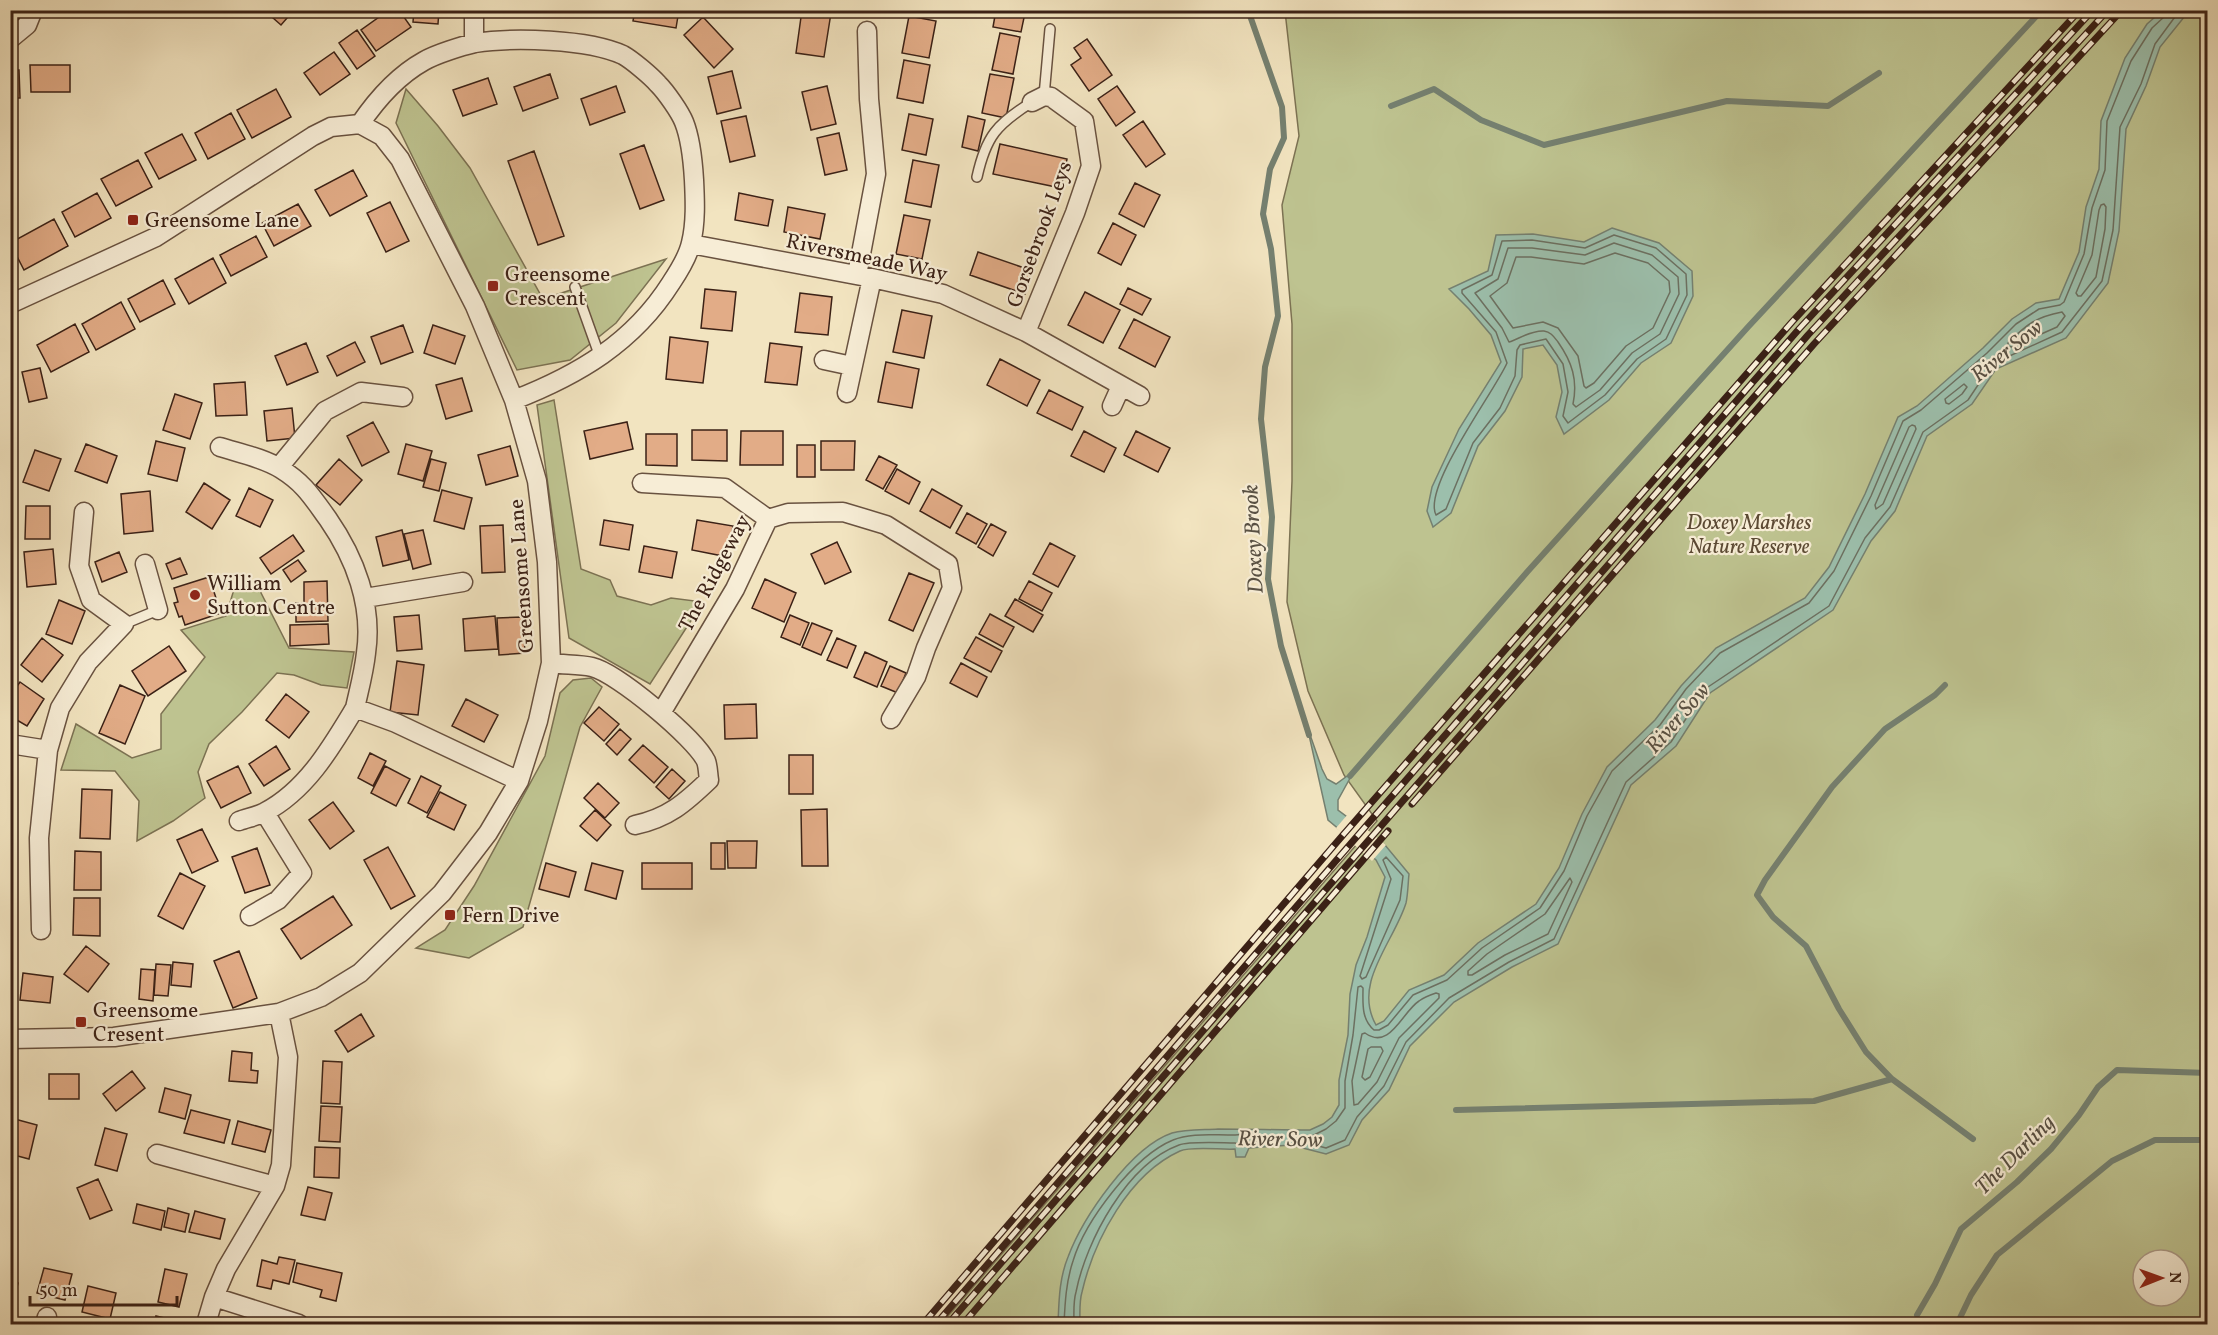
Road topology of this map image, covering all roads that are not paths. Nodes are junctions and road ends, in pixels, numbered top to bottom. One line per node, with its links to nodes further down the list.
1 (33, 10): 5 (street)
2 (474, 10): 6 (street)
3 (1050, 29): 7 (lane)
4 (867, 31): 11 (street)
5 (10, 39)
6 (474, 43): 8 (street); 10 (street)
7 (1043, 98): 9 (lane); 14 (street, Gorsebrook Leys)
8 (360, 124): 13 (street); 22 (street, Greensome Lane)
9 (977, 177)
10 (691, 244): 11 (street, Riversmeade Way); 15 (street)
11 (865, 276): 14 (street, Riversmeade Way); 17 (street)
12 (575, 287): 15 (lane)
13 (10, 304)
14 (1026, 332): 18 (street, Riversmeade Way)
15 (600, 357): 22 (street)
16 (824, 360): 17 (street)
17 (852, 366): 19 (street)
18 (1121, 386): 21 (street, Riversmeade Way); 23 (street)
19 (847, 393)
20 (403, 396): 25 (street)
21 (1140, 396)
22 (514, 400): 34 (street, Greensome Lane)
23 (1112, 406)
24 (220, 447): 25 (street)
25 (279, 467): 31 (street)
26 (642, 483): 28 (street)
27 (84, 512): 33 (street)
28 (768, 519): 36 (street, The Ridgeway); 37 (street, The Ridgeway)
29 (145, 564): 32 (street)
30 (463, 582): 31 (street)
31 (364, 598): 35 (street)
32 (158, 610): 33 (lane)
33 (124, 624): 39 (street)
34 (550, 663): 36 (street); 40 (street, Greensome Lane)
35 (355, 708): 40 (street); 41 (street)
36 (661, 712): 43 (street)
37 (891, 719)
38 (10, 744): 39 (street)
39 (48, 750): 45 (street)
40 (519, 781): 46 (street, Greensome Lane)
41 (265, 813): 42 (street); 44 (street)
42 (239, 821)
43 (635, 825)
44 (249, 916)
45 (41, 930)
46 (279, 1013): 47 (street, Greensome Lane); 49 (street)
47 (10, 1039)
48 (157, 1154): 49 (street)
49 (274, 1186): 50 (street)
50 (214, 1297): 51 (street); 52 (street)
51 (206, 1324)
52 (299, 1324)

